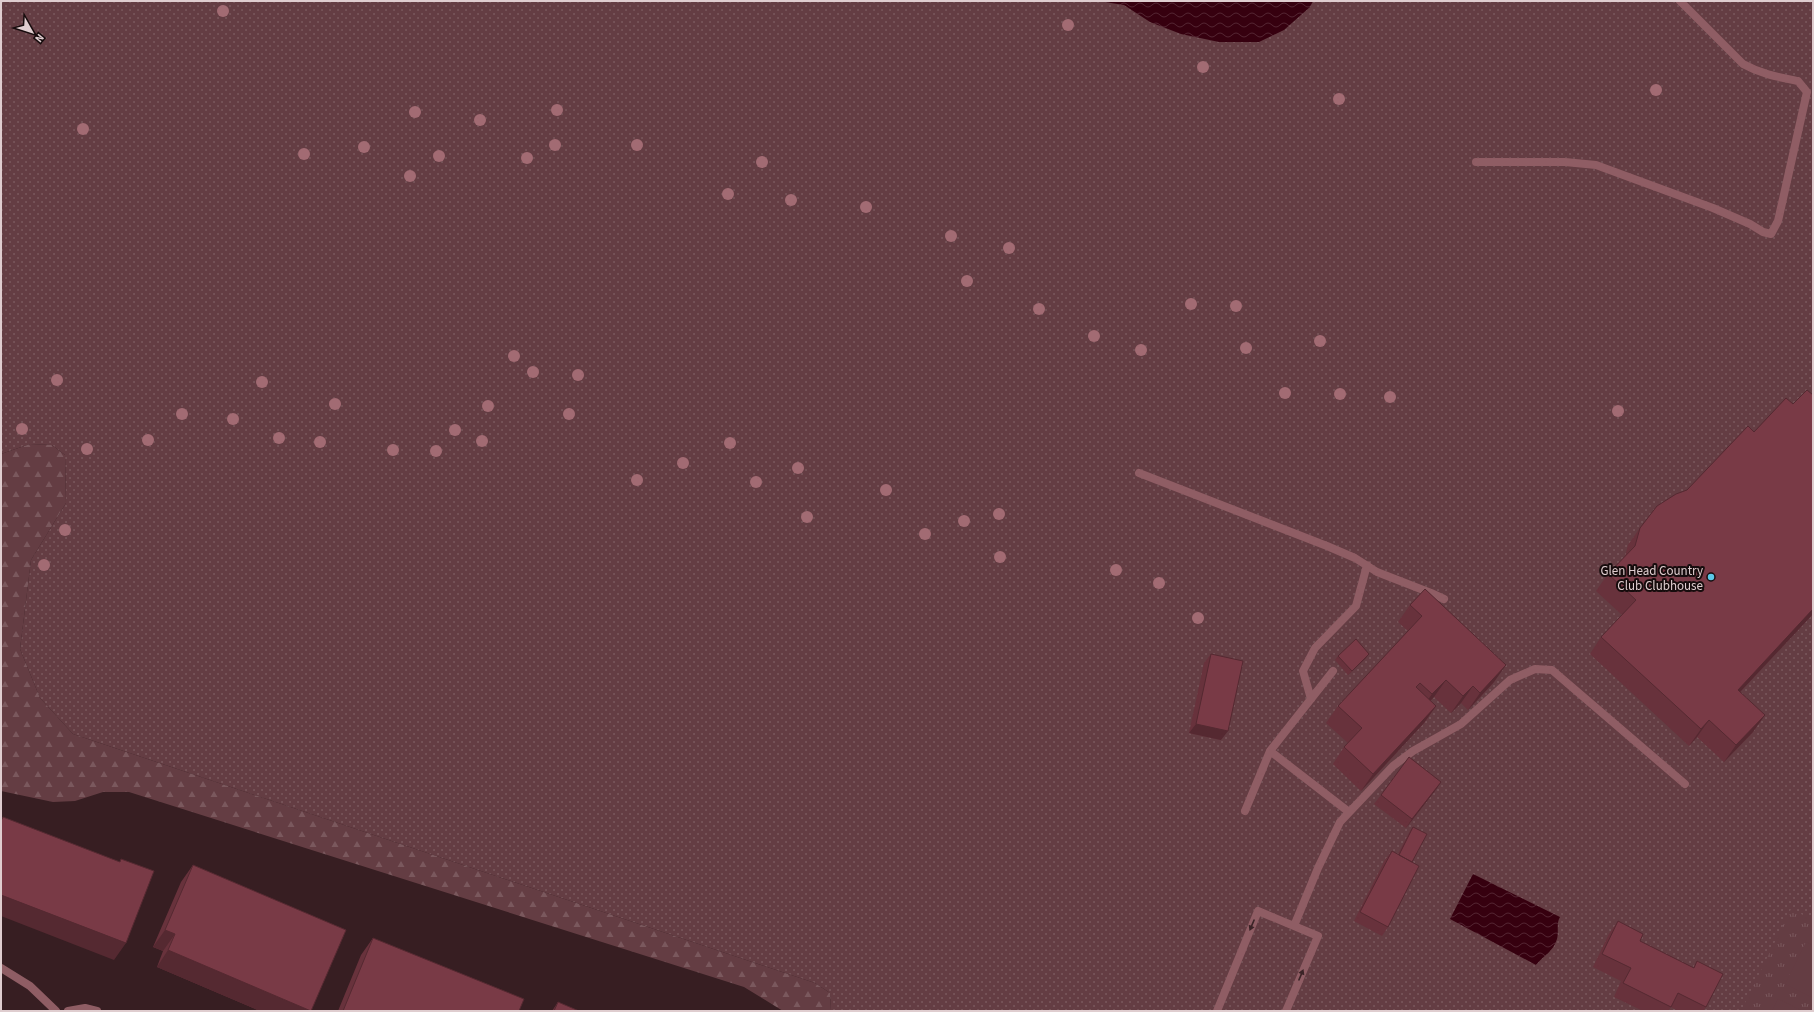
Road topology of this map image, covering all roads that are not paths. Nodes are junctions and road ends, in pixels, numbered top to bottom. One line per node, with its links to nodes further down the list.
1 (1680, 1): 2 (street)
2 (1476, 162)
3 (1139, 472): 4 (street)
4 (1367, 566): 5 (street); 7 (street)
5 (1444, 599)
6 (1334, 671): 7 (street)
7 (1311, 699): 8 (street)
8 (1270, 751): 10 (street); 11 (street)
9 (1685, 784): 11 (street)
10 (1245, 811)
11 (1349, 812): 12 (street)
12 (1294, 926): 17 (street, one-way to 17); 18 (street, one-way to 12)
13 (1, 968): 14 (street)
14 (56, 1011)
15 (68, 1011): 16 (street)
16 (97, 1011)
17 (1217, 1011)
18 (1286, 1011)

